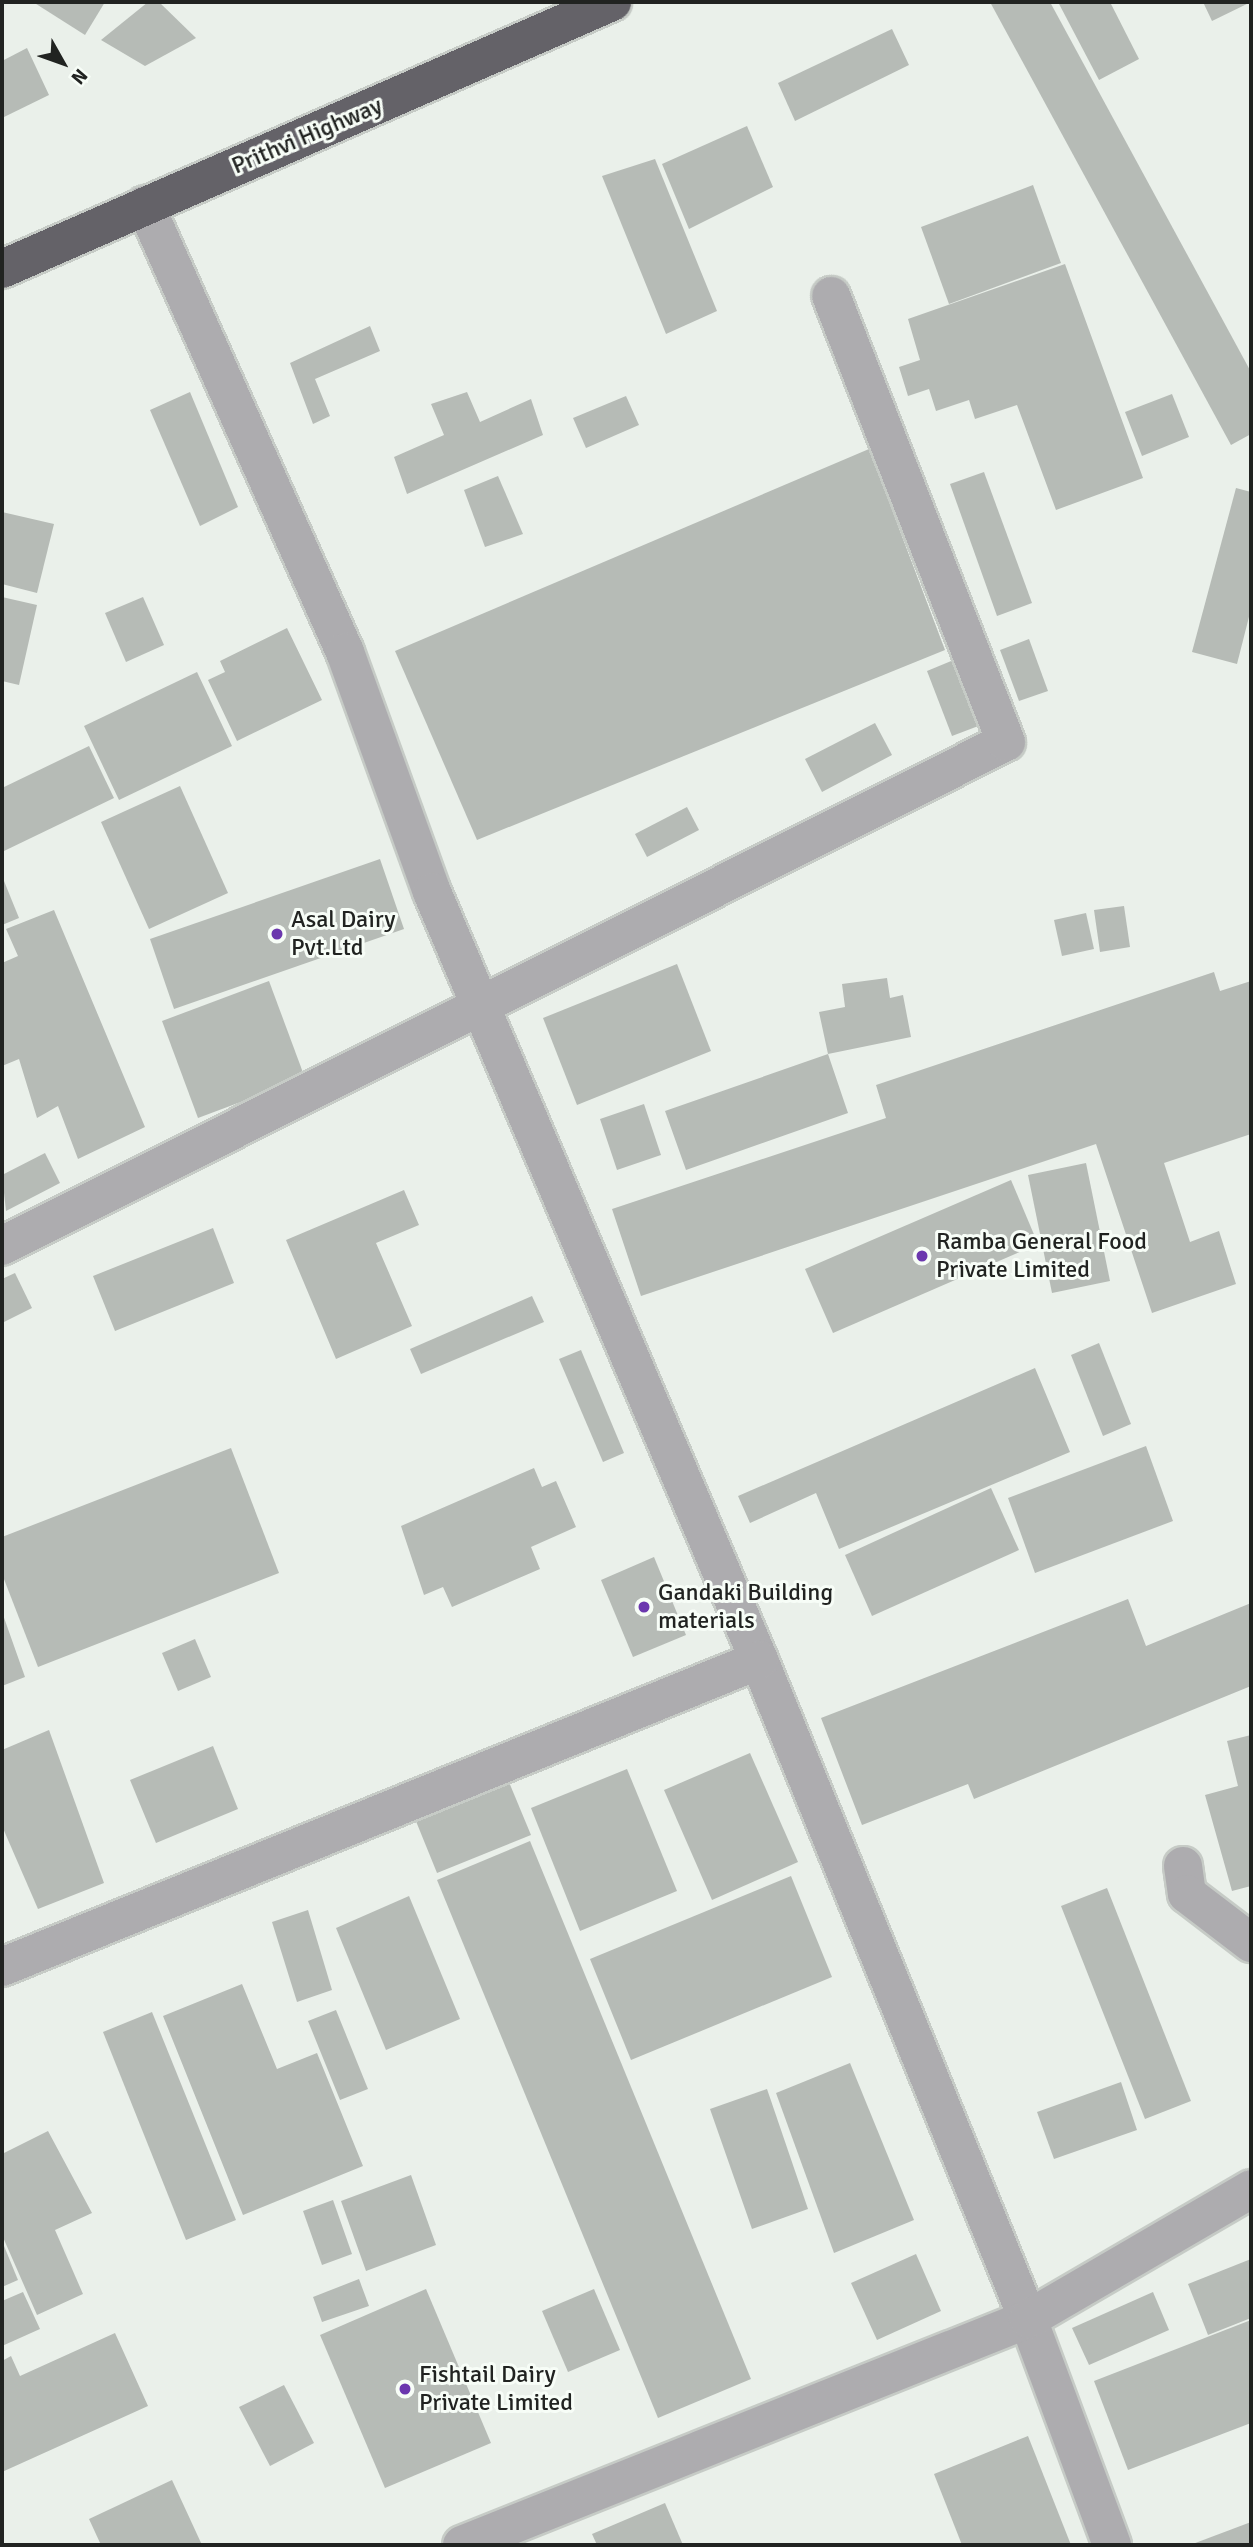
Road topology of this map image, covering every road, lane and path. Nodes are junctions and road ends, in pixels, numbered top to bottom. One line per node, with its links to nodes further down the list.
1 (612, 2): 2 (highway, Prithvi Highway)
2 (145, 205): 3 (highway, Prithvi Highway); 5 (street)
3 (2, 269)
4 (831, 296): 5 (street)
5 (482, 1010): 6 (street); 7 (street)
6 (2, 1246)
7 (759, 1660): 10 (street); 12 (street)
8 (1183, 1866): 9 (street)
9 (1251, 1943)
10 (2, 1968)
11 (1251, 2189): 12 (street)
12 (1028, 2319): 13 (street); 14 (street)
13 (462, 2545)
14 (1112, 2545)

